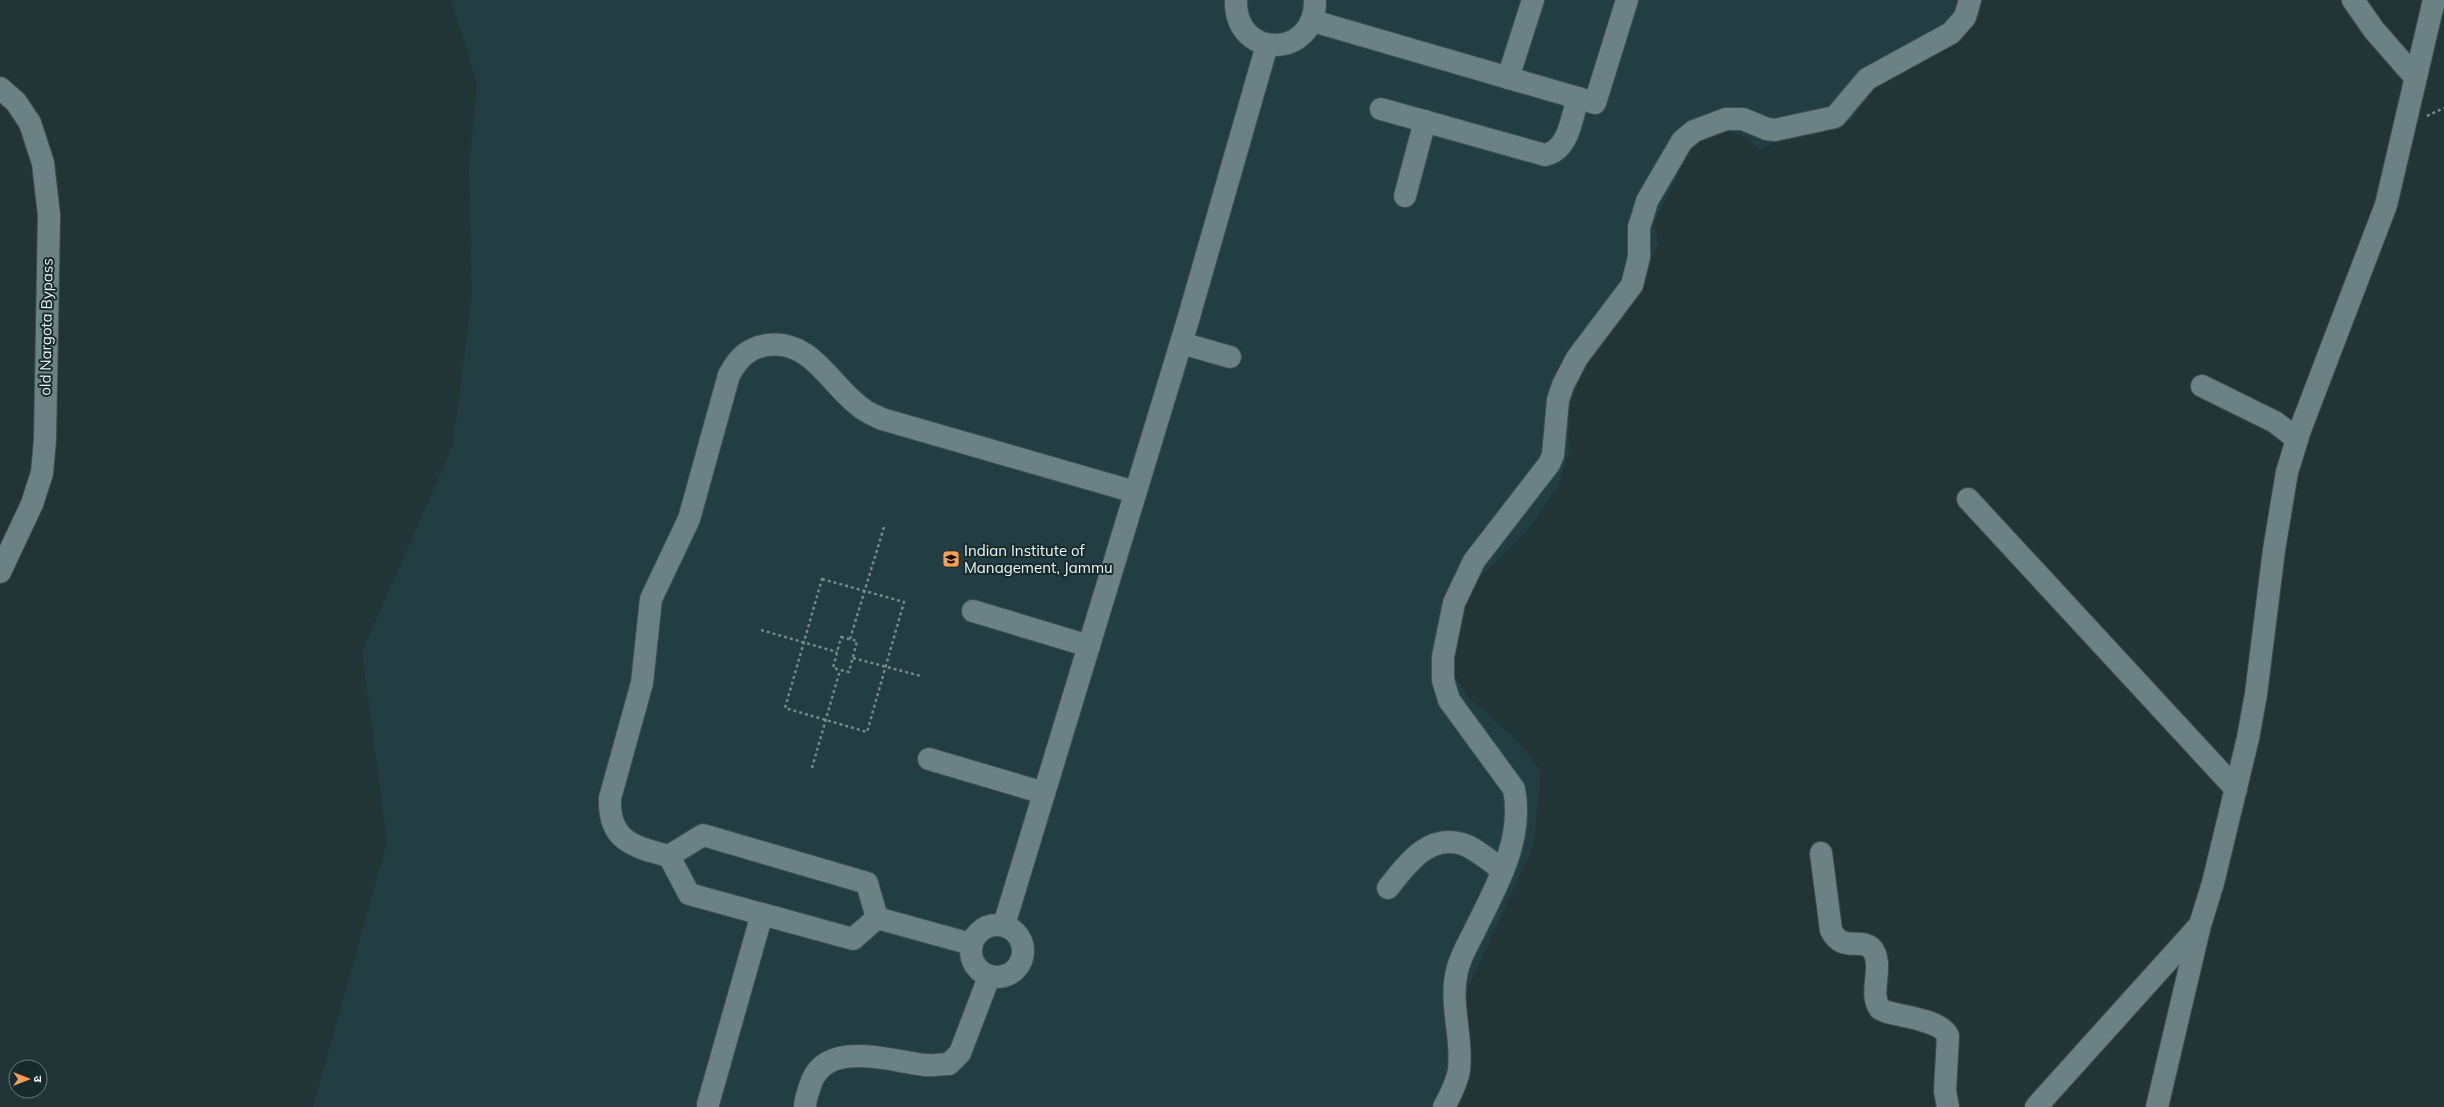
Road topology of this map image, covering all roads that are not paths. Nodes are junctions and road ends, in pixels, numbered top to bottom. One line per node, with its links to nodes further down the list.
1 (1236, 0): 9 (street)
2 (1316, 0): 8 (street)
3 (1533, 0): 11 (street)
4 (1627, 0): 13 (street)
5 (1970, 0): 31 (street)
6 (2353, 0): 10 (street)
7 (2434, 0): 10 (street)
8 (1312, 21): 9 (street); 11 (street)
9 (1267, 45): 17 (street)
10 (2415, 77): 20 (street)
11 (1508, 78): 13 (street)
12 (0, 88): 23 (street, old Nargota Bypass)
13 (1578, 98): 15 (street)
14 (1381, 109): 15 (street)
15 (1425, 121): 16 (street)
16 (1405, 196)
17 (1181, 343): 18 (street); 21 (street)
18 (1230, 357)
19 (2202, 386): 20 (street)
20 (2297, 439): 27 (street)
21 (1135, 492): 25 (street); 30 (street)
22 (1968, 499): 27 (street)
23 (0, 572)
24 (973, 611): 25 (street)
25 (1089, 646): 28 (street)
26 (929, 759): 28 (street)
27 (2236, 789): 36 (street)
28 (1044, 793): 35 (street)
29 (1821, 853): 42 (street)
30 (670, 856): 33 (street); 34 (street)
31 (1503, 870): 32 (street); 41 (street)
32 (1388, 888)
33 (762, 914): 34 (street); 39 (street)
34 (878, 918): 37 (street)
35 (1004, 925): 37 (street); 38 (street)
36 (2200, 925): 43 (street); 44 (street)
37 (971, 944): 38 (street)
38 (989, 977): 40 (street)
39 (706, 1106)
40 (805, 1107)
41 (1444, 1107)
42 (1948, 1107)
43 (2036, 1107)
44 (2157, 1107)

